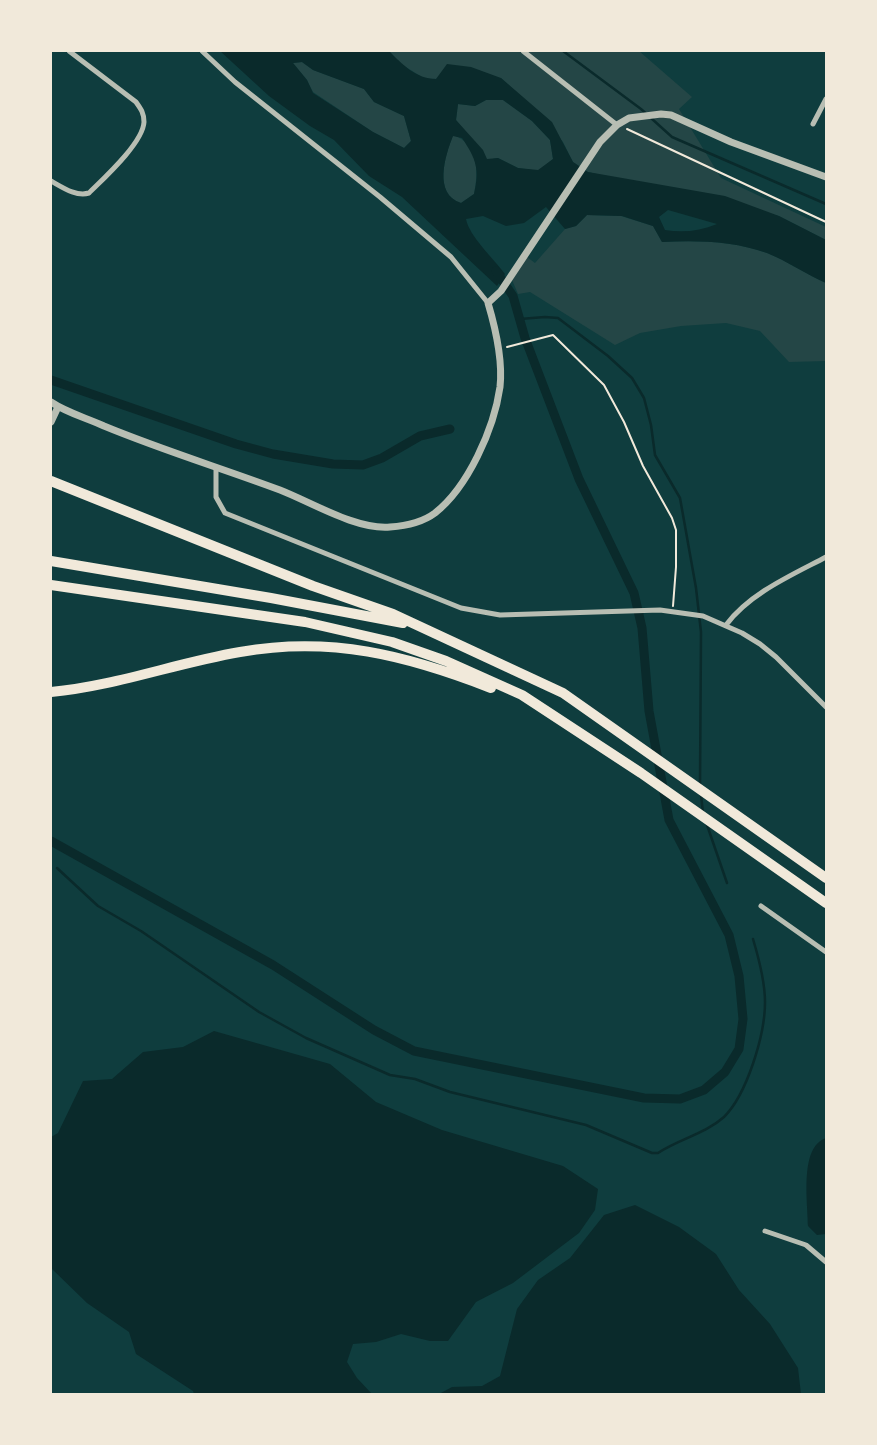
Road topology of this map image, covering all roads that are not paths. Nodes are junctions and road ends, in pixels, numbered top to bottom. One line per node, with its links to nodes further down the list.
1 (69, 51): 8 (street)
2 (202, 51): 9 (street)
3 (523, 51): 6 (street)
4 (826, 99): 5 (street)
5 (813, 124)
6 (617, 125): 7 (street); 9 (street)
7 (826, 177)
8 (51, 181)
9 (488, 303): 12 (street)
10 (54, 405): 11 (street); 12 (street)
11 (51, 422)
12 (216, 467): 17 (street)
13 (51, 481): 18 (highway)
14 (826, 557): 17 (street)
15 (51, 561): 18 (highway)
16 (51, 584): 21 (highway)
17 (726, 625): 20 (street)
18 (417, 626): 22 (highway)
19 (51, 692): 21 (highway)
20 (826, 707)
21 (554, 717): 23 (highway)
22 (826, 878)
23 (826, 903)
24 (761, 906): 25 (street)
25 (826, 952)
26 (765, 1231): 27 (street)
27 (826, 1262)

